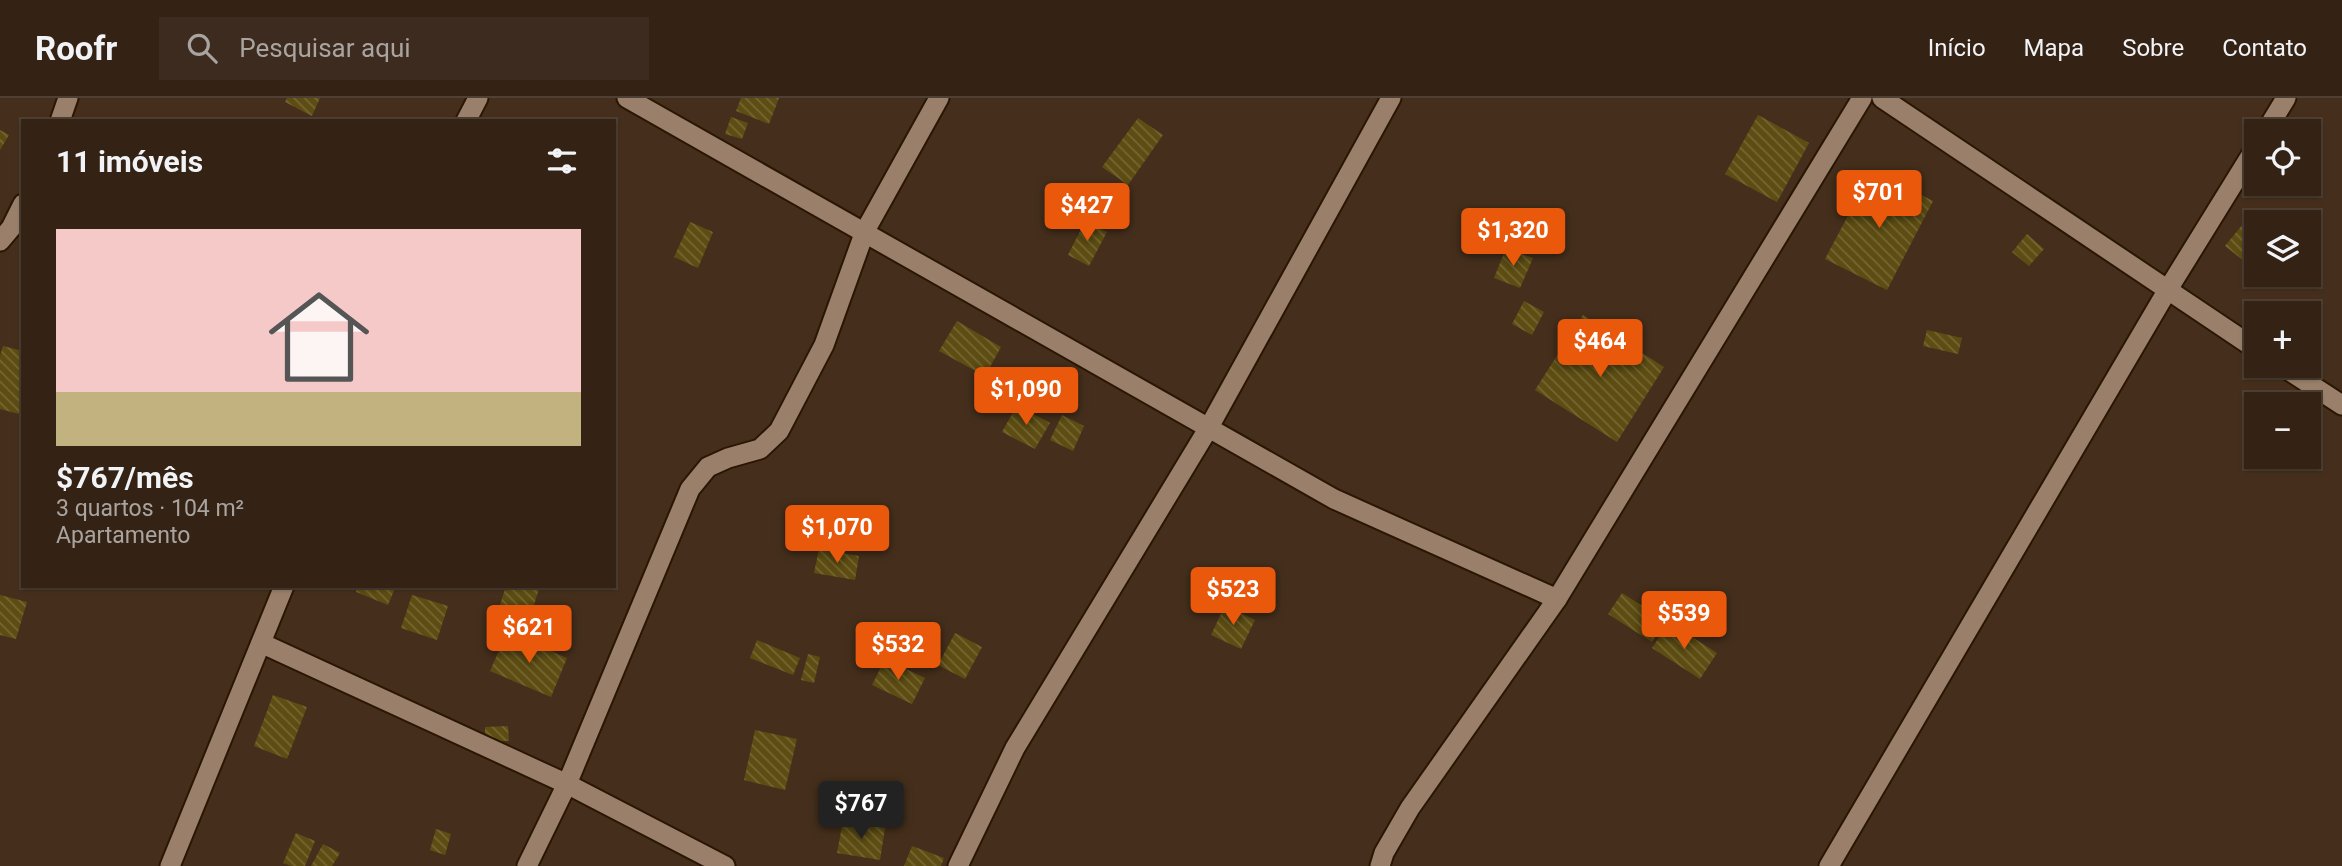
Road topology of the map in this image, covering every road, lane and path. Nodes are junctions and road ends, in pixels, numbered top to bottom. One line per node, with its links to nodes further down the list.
1 (68, 98): 9 (street)
2 (478, 98): 10 (street)
3 (627, 98): 14 (street)
4 (939, 98): 14 (street)
5 (1391, 98): 20 (street)
6 (1862, 98): 22 (street)
7 (1882, 98): 16 (street)
8 (2286, 98): 11 (street)
9 (61, 119)
10 (467, 119)
11 (2273, 119)
12 (2244, 166): 16 (street)
13 (21, 208): 15 (street)
14 (865, 231): 20 (street); 24 (street)
15 (0, 242)
16 (2167, 291): 17 (street); 30 (street)
17 (2244, 341)
18 (2300, 378): 19 (street)
19 (2342, 405)
20 (1208, 429): 22 (street); 28 (street)
21 (283, 588): 23 (street)
22 (1557, 599): 29 (street)
23 (261, 643): 24 (street); 25 (street)
24 (567, 784): 26 (street); 27 (street)
25 (170, 866)
26 (527, 866)
27 (725, 866)
28 (958, 866)
29 (1380, 866)
30 (1829, 866)

